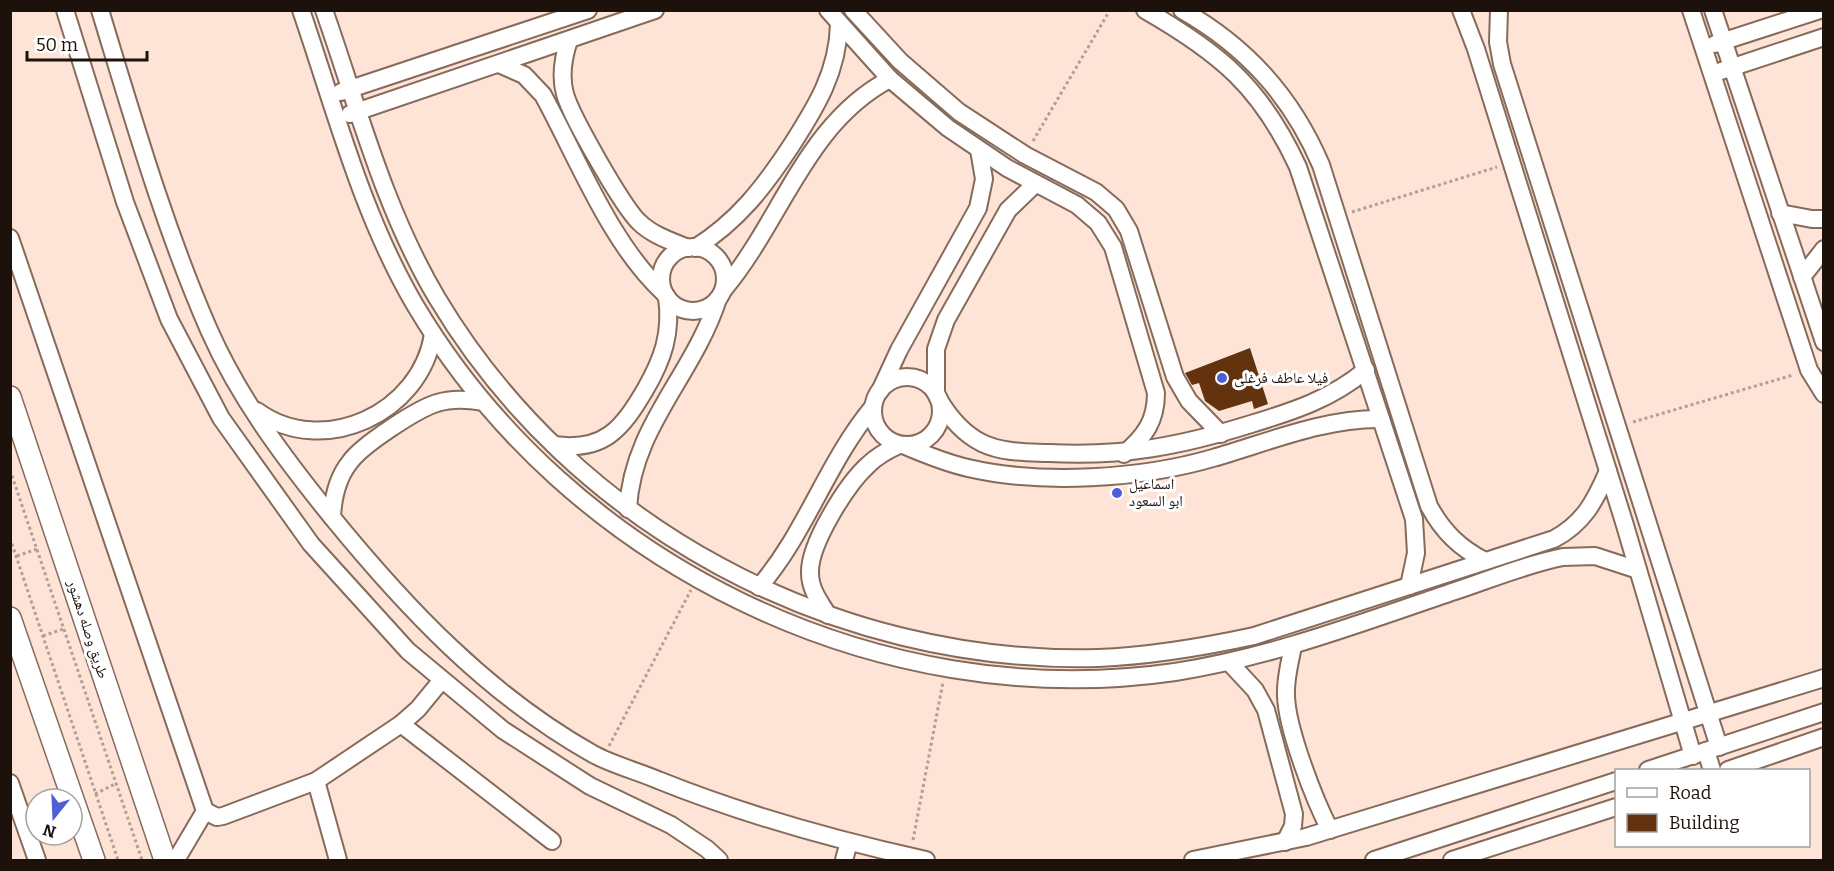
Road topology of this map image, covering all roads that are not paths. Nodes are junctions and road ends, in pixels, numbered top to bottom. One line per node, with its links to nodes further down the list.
1 (65, 10): 66 (street)
2 (301, 10): 26 (street)
3 (324, 10): 25 (street)
4 (588, 10): 25 (street)
5 (655, 10): 18 (street)
6 (828, 10): 16 (street)
7 (853, 10): 50 (street)
8 (1145, 10): 41 (street)
9 (1182, 10): 57 (street)
10 (1461, 10): 54 (street)
11 (1499, 10): 68 (street)
12 (1690, 10): 20 (street)
13 (1713, 10): 19 (street)
14 (1820, 10): 19 (street)
15 (103, 13): 47 (street)
16 (839, 24): 24 (street); 34 (street)
17 (1824, 37): 22 (street)
18 (569, 40): 21 (street); 34 (street)
19 (1723, 41): 20 (street); 22 (street)
20 (1703, 48): 23 (street)
21 (499, 64): 27 (street); 38 (street)
22 (1732, 68): 23 (street); 31 (street)
23 (1712, 75): 43 (street)
24 (890, 80): 29 (street); 37 (street)
25 (352, 88): 26 (street); 27 (street)
26 (330, 95): 28 (street)
27 (360, 111): 28 (street); 51 (street)
28 (338, 118): 39 (street)
29 (979, 150): 30 (street); 42 (street)
30 (1035, 184): 44 (street); 53 (street)
31 (1780, 213): 32 (street); 36 (street)
32 (1824, 219)
33 (10, 238): 80 (street)
34 (691, 248): 37 (street); 38 (street)
35 (1824, 249): 36 (street)
36 (1802, 277): 40 (street)
37 (721, 294): 38 (street); 55 (street)
38 (666, 296): 51 (street)
39 (433, 334): 46 (street); 47 (street)
40 (1824, 342)
41 (1366, 370): 49 (street); 50 (street)
42 (880, 391): 44 (street); 48 (street)
43 (1824, 394)
44 (937, 396): 52 (street); 53 (street)
45 (10, 397): 88 (main road, طريق وصله دهشور)
46 (483, 402): 56 (street); 64 (street)
47 (251, 406): 56 (street)
48 (873, 407): 52 (street); 60 (street)
49 (1381, 419): 52 (street); 59 (street)
50 (1221, 434): 53 (street)
51 (554, 445): 55 (street)
52 (901, 445): 61 (street)
53 (1124, 454)
54 (1608, 471): 57 (street); 58 (street)
55 (628, 509): 60 (street)
56 (332, 518): 83 (street)
57 (1485, 561): 59 (street)
58 (1638, 570): 63 (street); 69 (street)
59 (1409, 586): 61 (street)
60 (759, 587): 61 (street)
61 (828, 615)
62 (10, 618): 87 (main road)
63 (1293, 646): 64 (street); 81 (street)
64 (1229, 662): 84 (street)
65 (1824, 678): 68 (street)
66 (441, 681): 70 (street); 91 (street)
67 (1824, 712): 72 (street)
68 (1709, 714): 69 (street); 72 (street)
69 (1683, 723): 72 (street); 81 (street)
70 (401, 724): 76 (street); 82 (street)
71 (1824, 736): 75 (street)
72 (1706, 751): 73 (street); 74 (street)
73 (1654, 769)
74 (1711, 769)
75 (1733, 769)
76 (316, 781): 80 (street); 90 (street)
77 (1615, 782): 94 (street)
78 (10, 783): 86 (street)
79 (1615, 808): 95 (street)
80 (205, 811): 89 (street)
81 (1330, 830): 84 (street)
82 (552, 841)
83 (849, 842): 85 (street); 92 (street)
84 (1285, 842): 93 (street)
85 (918, 859)
86 (37, 861)
87 (94, 861)
88 (165, 861)
89 (176, 861)
90 (338, 861)
91 (719, 861)
92 (844, 861)
93 (1193, 861)
94 (1374, 861)
95 (1452, 861)

